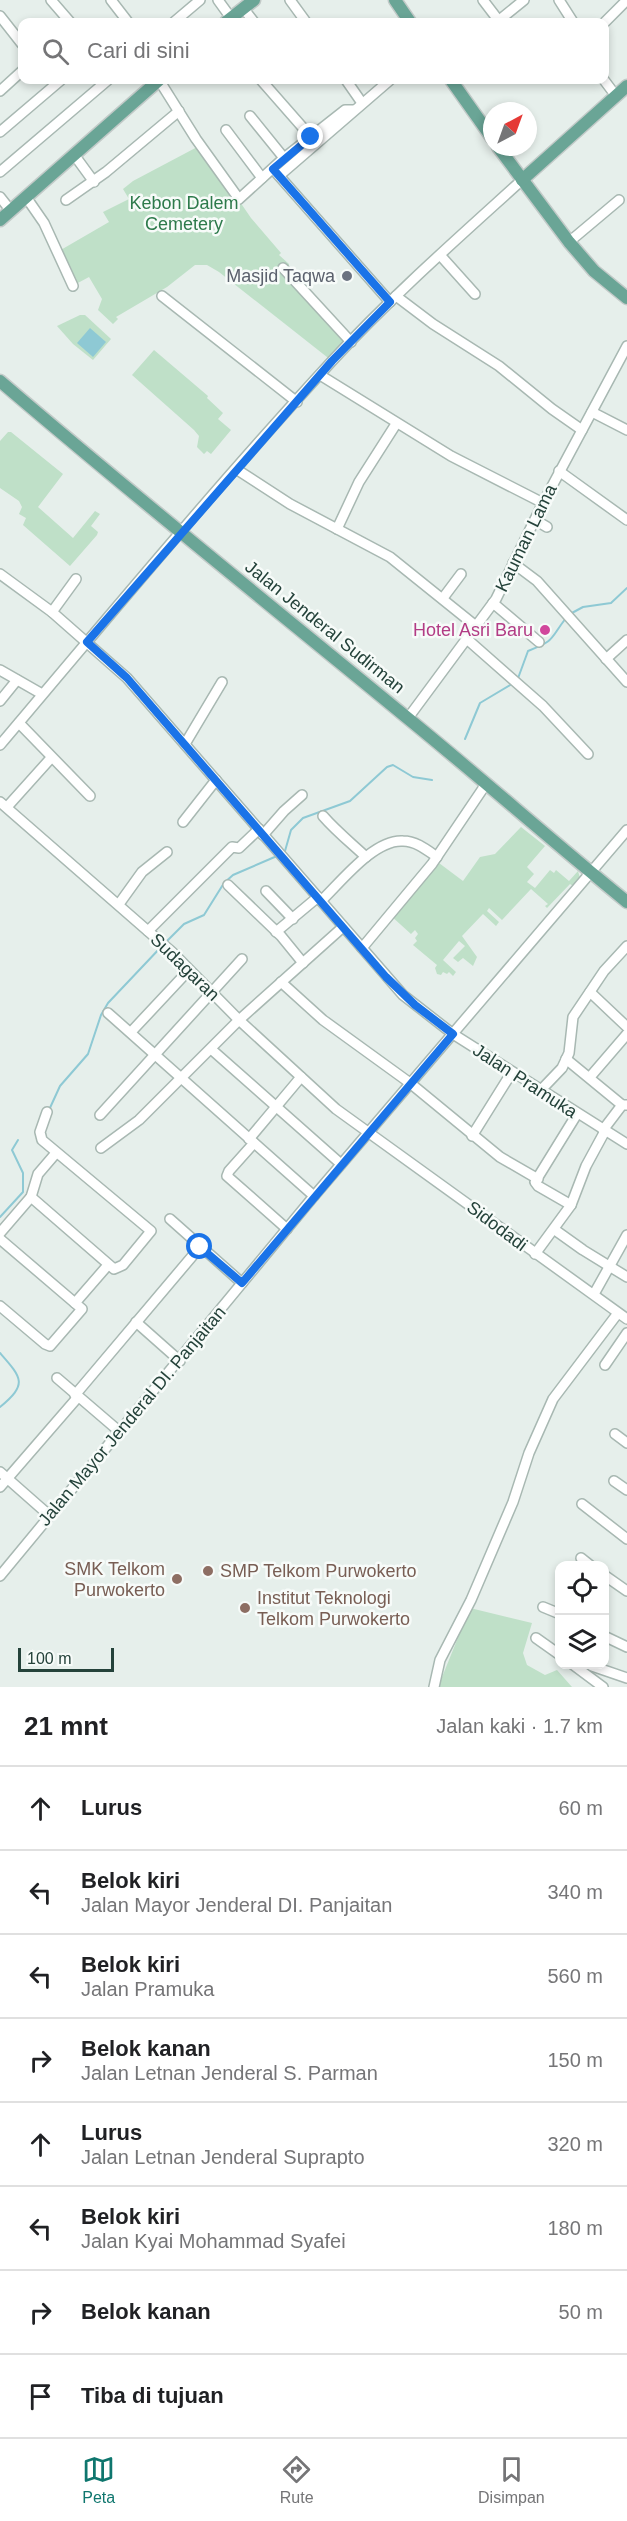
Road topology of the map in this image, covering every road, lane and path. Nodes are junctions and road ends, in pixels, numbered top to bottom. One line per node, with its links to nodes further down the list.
1 (51, 0): 14 (street)
2 (111, 0): 15 (street)
3 (200, 0): 16 (street)
4 (218, 0): 17 (street)
5 (254, 0): 12 (main road)
6 (290, 0): 20 (street)
7 (394, 0): 21 (main road)
8 (483, 0): 22 (street)
9 (523, 0): 23 (street)
10 (559, 0): 24 (street)
11 (627, 0): 25 (street)
12 (243, 8): 18 (main road); 19 (street)
13 (0, 16): 26 (street)
14 (67, 18)
15 (125, 18)
16 (179, 18)
17 (227, 18)
18 (230, 18)
19 (251, 18)
20 (303, 18)
21 (407, 18)
22 (495, 18)
23 (503, 18)
24 (570, 18)
25 (609, 18)
26 (18, 39)
27 (18, 75): 38 (street)
28 (56, 84): 46 (street)
29 (103, 84): 51 (street)
30 (155, 84): 48 (main road)
31 (162, 84): 42 (street)
32 (265, 84): 47 (street)
33 (349, 84): 40 (street)
34 (385, 84): 40 (street)
35 (454, 84): 44 (main road)
36 (607, 84): 39 (street)
37 (627, 86): 39 (main road)
38 (0, 91)
39 (616, 96): 54 (main road)
40 (363, 103): 41 (street)
41 (353, 110): 47 (street); 52 (street)
42 (179, 111): 53 (street); 55 (street)
43 (250, 116): 50 (street)
44 (483, 125)
45 (226, 130): 53 (street)
46 (0, 132)
47 (311, 137): 50 (street)
48 (75, 156): 55 (street); 57 (main road)
49 (505, 156): 54 (main road)
50 (284, 158): 52 (street)
51 (0, 172)
52 (277, 172): 53 (street); 69 (street)
53 (262, 178)
54 (522, 180): 62 (main road); 63 (street)
55 (94, 182): 58 (street)
56 (0, 197): 60 (street)
57 (27, 197): 60 (main road); 65 (street)
58 (66, 200)
59 (619, 200): 62 (street)
60 (11, 211): 61 (main road)
61 (0, 220)
62 (569, 242): 68 (main road)
63 (440, 255): 66 (street); 69 (street)
64 (284, 268): 70 (street)
65 (74, 286)
66 (475, 294)
67 (162, 296): 74 (street)
68 (627, 298)
69 (393, 299): 70 (street); 77 (street)
70 (351, 342): 72 (street)
71 (627, 346): 75 (street, Kauman Lama)
72 (320, 375): 74 (street); 76 (street)
73 (0, 381): 86 (main road, Jalan Jenderal Sudirman)
74 (297, 402): 79 (street)
75 (592, 412): 77 (street, Kauman Lama); 78 (street)
76 (396, 424): 81 (street); 85 (street)
77 (582, 430): 80 (street, Kauman Lama)
78 (627, 430)
79 (236, 469): 85 (street); 86 (street)
80 (560, 471): 81 (street, Kauman Lama); 83 (street)
81 (543, 502): 82 (street, Kauman Lama)
82 (535, 520): 84 (street); 87 (street, Kauman Lama)
83 (627, 520)
84 (548, 526)
85 (337, 529): 91 (street)
86 (181, 533): 97 (street); 106 (main road, Jalan Jenderal Sudirman)
87 (513, 563): 92 (street, Kauman Lama); 99 (street)
88 (0, 574): 93 (street, Jalan Pramuka)
89 (461, 574): 91 (street)
90 (76, 579): 93 (street)
91 (443, 598): 94 (street)
92 (493, 603): 94 (street, Kauman Lama); 98 (street)
93 (52, 612): 97 (street, Jalan Pramuka)
94 (477, 627): 95 (street, Kauman Lama)
95 (468, 640): 106 (street, Kauman Lama); 110 (street)
96 (627, 640): 99 (street)
97 (87, 642): 104 (street); 108 (street, Jalan Pramuka)
98 (538, 642)
99 (606, 659): 103 (street)
100 (0, 670): 101 (street)
101 (17, 680): 104 (street); 105 (street)
102 (222, 682): 108 (street)
103 (627, 682)
104 (42, 694): 107 (street)
105 (0, 701)
106 (408, 718): 113 (main road, Jalan Jenderal Sudirman)
107 (19, 723): 109 (street); 111 (street)
108 (185, 744): 112 (street, Jalan Pramuka)
109 (0, 745)
110 (588, 754)
111 (51, 758): 115 (street); 116 (street)
112 (216, 780): 118 (street); 120 (street, Jalan Pramuka)
113 (486, 784): 123 (street); 124 (main road, Jalan Jenderal Sudirman)
114 (302, 795): 120 (street)
115 (90, 796)
116 (4, 805): 129 (street, Sudagaran)
117 (323, 816): 122 (street)
118 (183, 822)
119 (627, 830): 124 (street, Jalan Mayor Jenderal DI. Panjaitan)
120 (261, 832): 127 (street, Jalan Pramuka); 132 (street)
121 (167, 852): 129 (street)
122 (366, 857): 123 (street); 127 (street)
123 (437, 857): 135 (street)
124 (592, 873): 128 (main road, Jalan Jenderal Sudirman); 146 (street, Jalan Mayor Jenderal DI. Panjaitan)
125 (228, 885): 133 (street)
126 (266, 891): 130 (street)
127 (320, 899): 130 (street); 131 (street, Jalan Pramuka)
128 (627, 902)
129 (119, 904): 132 (street, Sudagaran)
130 (293, 919): 133 (street)
131 (343, 927): 135 (street, Jalan Pramuka); 137 (street)
132 (148, 931): 138 (street, Sudagaran)
133 (276, 932): 137 (street)
134 (627, 946): 141 (street)
135 (362, 948): 146 (street, Jalan Pramuka)
136 (242, 959): 140 (street)
137 (303, 963): 139 (street)
138 (189, 970): 140 (street, Sudagaran); 145 (street)
139 (281, 982): 143 (street); 155 (street)
140 (211, 992): 143 (street, Sudagaran); 149 (street)
141 (590, 992): 144 (street); 150 (street)
142 (108, 1013): 145 (street)
143 (239, 1020): 148 (street); 153 (street, Sudagaran)
144 (627, 1027)
145 (131, 1032): 149 (street)
146 (453, 1034): 151 (street, Jalan Pramuka); 155 (street, Jalan Mayor Jenderal DI. Panjaitan)
147 (627, 1034): 154 (street)
148 (211, 1049): 152 (street); 158 (street)
149 (155, 1052): 152 (street); 161 (street)
150 (566, 1059): 154 (street); 156 (street)
151 (512, 1072): 156 (street, Jalan Pramuka); 164 (street)
152 (181, 1077): 165 (street); 167 (street)
153 (301, 1077): 158 (street); 163 (street, Sudagaran)
154 (590, 1077): 157 (street)
155 (410, 1083): 163 (street, Jalan Mayor Jenderal DI. Panjaitan); 164 (street)
156 (540, 1091): 160 (street, Jalan Pramuka)
157 (625, 1105): 162 (street)
158 (276, 1107): 165 (street); 169 (street)
159 (47, 1112): 168 (street)
160 (576, 1113): 162 (street, Jalan Pramuka); 170 (street)
161 (100, 1115)
162 (604, 1131): 166 (street, Jalan Pramuka); 173 (street)
163 (368, 1133): 169 (street, Jalan Mayor Jenderal DI. Panjaitan); 181 (street, Sidodadi)
164 (472, 1136): 170 (street)
165 (251, 1141): 171 (street); 175 (street)
166 (627, 1144)
167 (101, 1148)
168 (56, 1153): 172 (street); 182 (street)
169 (341, 1164): 171 (street, Jalan Mayor Jenderal DI. Panjaitan)
170 (538, 1179): 173 (street)
171 (314, 1196): 175 (street, Jalan Mayor Jenderal DI. Panjaitan)
172 (31, 1197): 177 (street); 182 (street)
173 (571, 1205): 176 (street)
174 (170, 1219): 180 (street)
175 (286, 1229): 185 (street, Jalan Mayor Jenderal DI. Panjaitan)
176 (555, 1230): 181 (street); 183 (street)
177 (0, 1233)
178 (627, 1234): 183 (street)
179 (0, 1239): 187 (street)
180 (200, 1247): 185 (street); 191 (street)
181 (535, 1254): 186 (street, Sidodadi)
182 (108, 1265): 187 (street)
183 (609, 1266): 184 (street); 186 (street)
184 (627, 1276)
185 (242, 1283): 193 (street, Jalan Mayor Jenderal DI. Panjaitan)
186 (594, 1294): 189 (street, Sidodadi)
187 (75, 1303): 188 (street)
188 (0, 1306)
189 (618, 1313): 190 (street, Sidodadi); 221 (street)
190 (627, 1318)
191 (136, 1322): 193 (street); 196 (street)
192 (627, 1334): 194 (street)
193 (180, 1361): 197 (street, Jalan Mayor Jenderal DI. Panjaitan)
194 (605, 1365)
195 (57, 1378): 196 (street)
196 (77, 1396): 197 (street); 200 (street)
197 (120, 1432): 205 (street, Jalan Mayor Jenderal DI. Panjaitan)
198 (615, 1434): 199 (street)
199 (627, 1443)
200 (4, 1475): 202 (street); 205 (street)
201 (614, 1481): 203 (street)
202 (0, 1487)
203 (627, 1490)
204 (582, 1504): 206 (street)
205 (50, 1516): 209 (street, Jalan Mayor Jenderal DI. Panjaitan)
206 (627, 1539)
207 (581, 1558): 208 (street)
208 (585, 1561)
209 (0, 1576)
210 (609, 1578): 211 (street)
211 (627, 1591)
212 (543, 1607): 213 (street)
213 (555, 1612)
214 (536, 1638): 217 (street)
215 (609, 1638): 216 (street)
216 (627, 1647)
217 (555, 1651)
218 (578, 1669): 222 (street)
219 (601, 1669): 220 (street)
220 (627, 1678)
221 (434, 1687)
222 (603, 1687)

